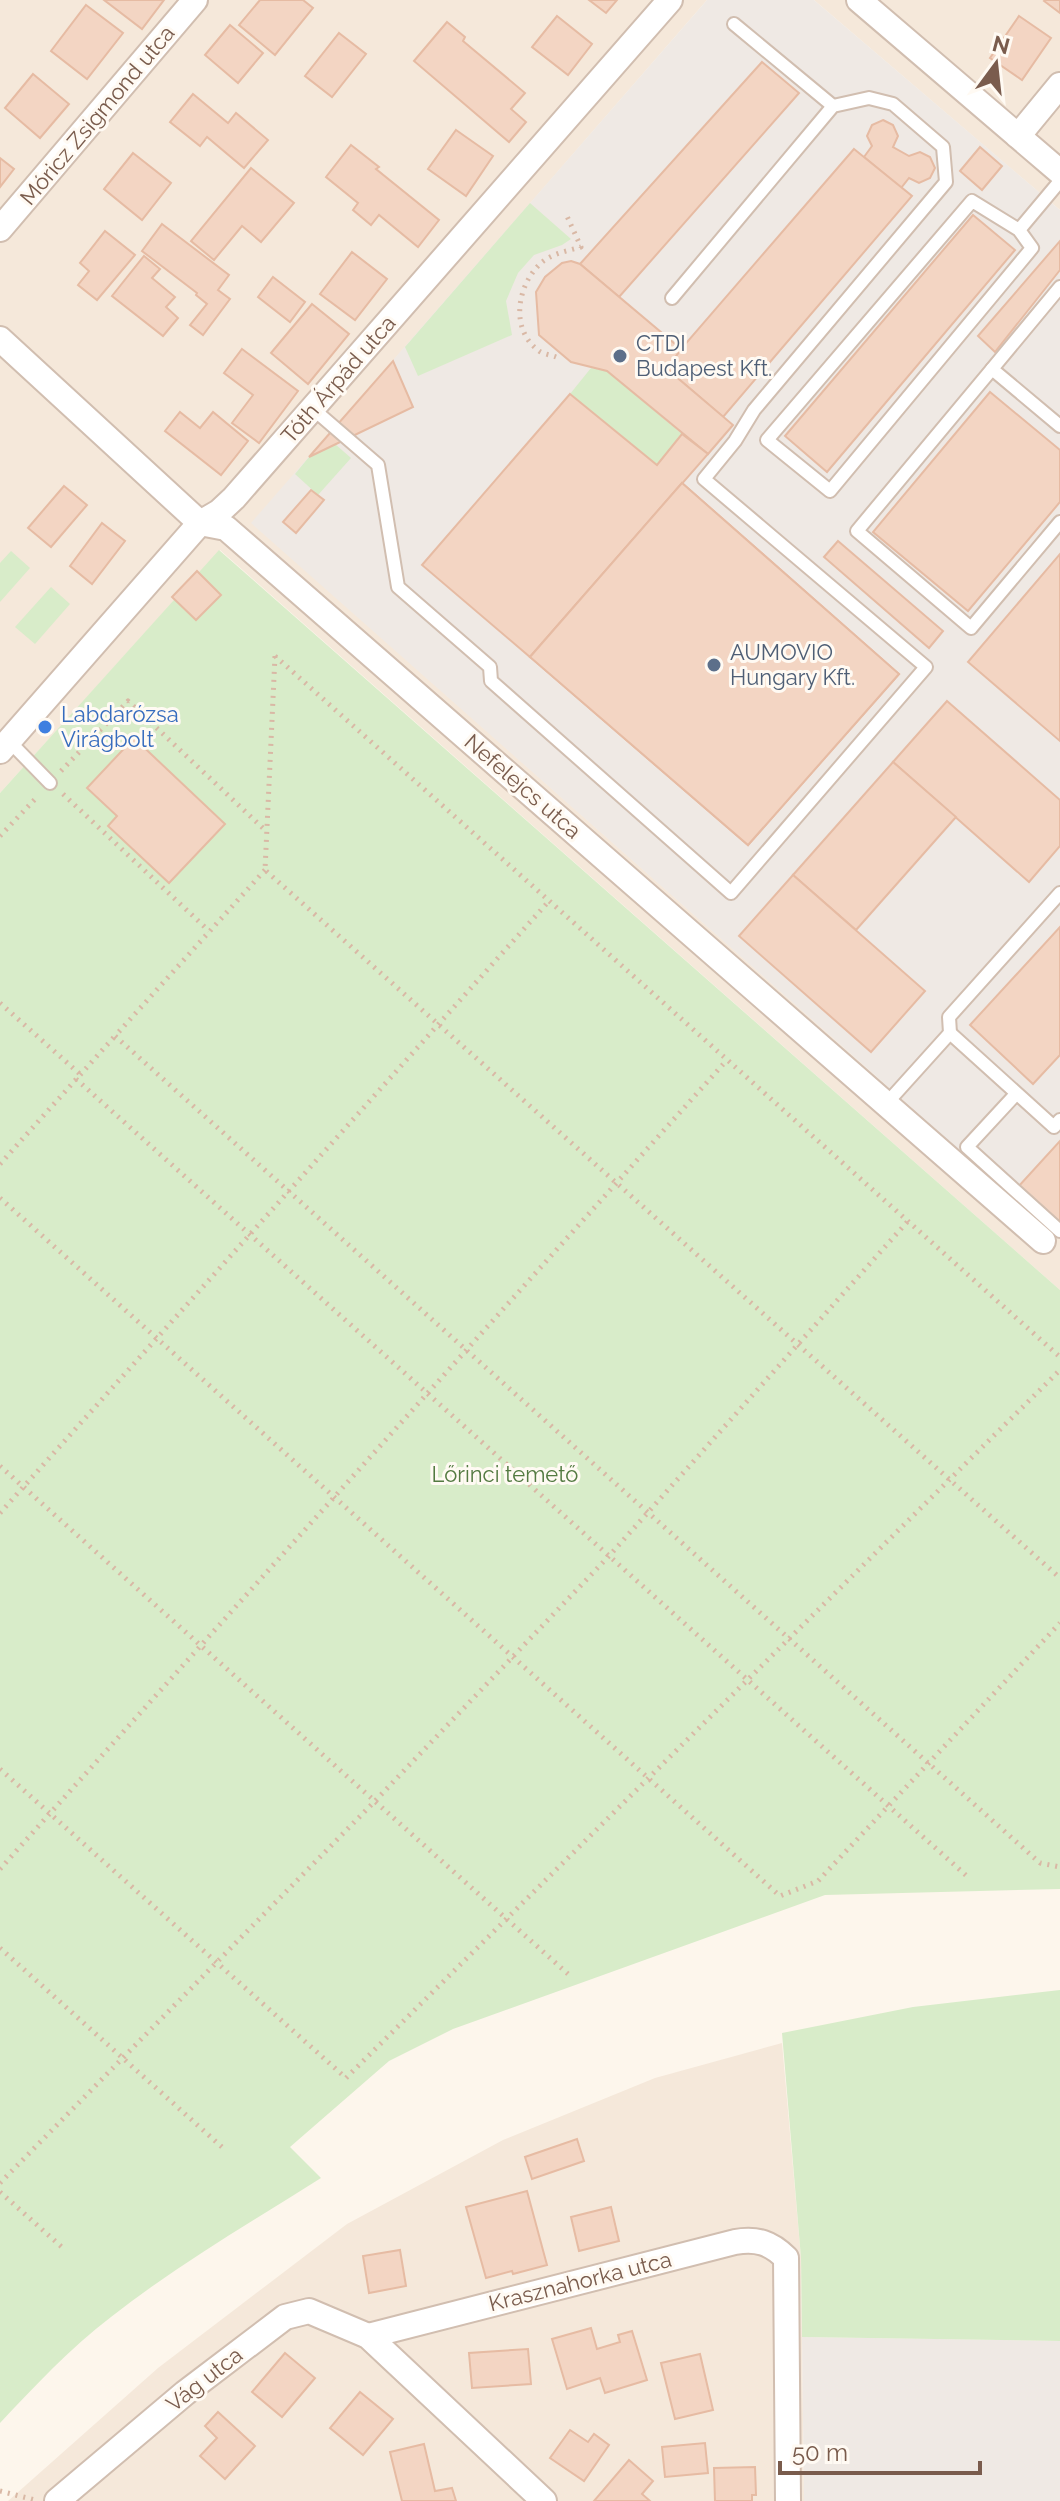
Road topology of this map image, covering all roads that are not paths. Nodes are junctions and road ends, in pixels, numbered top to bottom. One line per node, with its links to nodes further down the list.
1 (195, 0): 10 (street, Móricz Zsigmond utca)
2 (670, 0): 16 (street, Tóth Árpád utca)
3 (859, 0): 7 (street)
4 (734, 24): 6 (lane)
5 (1060, 85): 7 (street)
6 (833, 106): 13 (lane); 16 (lane)
7 (1018, 136): 8 (street)
8 (1060, 172)
9 (1060, 181): 11 (lane)
10 (0, 229)
11 (1019, 230): 11 (lane)
12 (1060, 287): 15 (lane)
13 (672, 298)
14 (0, 339): 19 (street, Nefelejcs utca)
15 (992, 369): 17 (lane); 18 (lane)
16 (312, 408): 19 (street, Tóth Árpád utca)
17 (1060, 426)
18 (1060, 522)
19 (200, 523): 20 (street, Tóth Árpád utca); 25 (street, Nefelejcs utca)
20 (4, 746): 21 (lane)
21 (50, 783)
22 (1060, 893): 23 (lane)
23 (950, 1033): 24 (lane); 25 (lane)
24 (1016, 1094): 26 (lane); 27 (lane)
25 (886, 1104): 27 (street, Nefelejcs utca)
26 (1060, 1120)
27 (1051, 1236)
28 (368, 2336): 29 (street, Vág utca); 30 (street); 31 (street, Krasznahorka utca)
29 (57, 2501)
30 (544, 2501)
31 (788, 2501)

